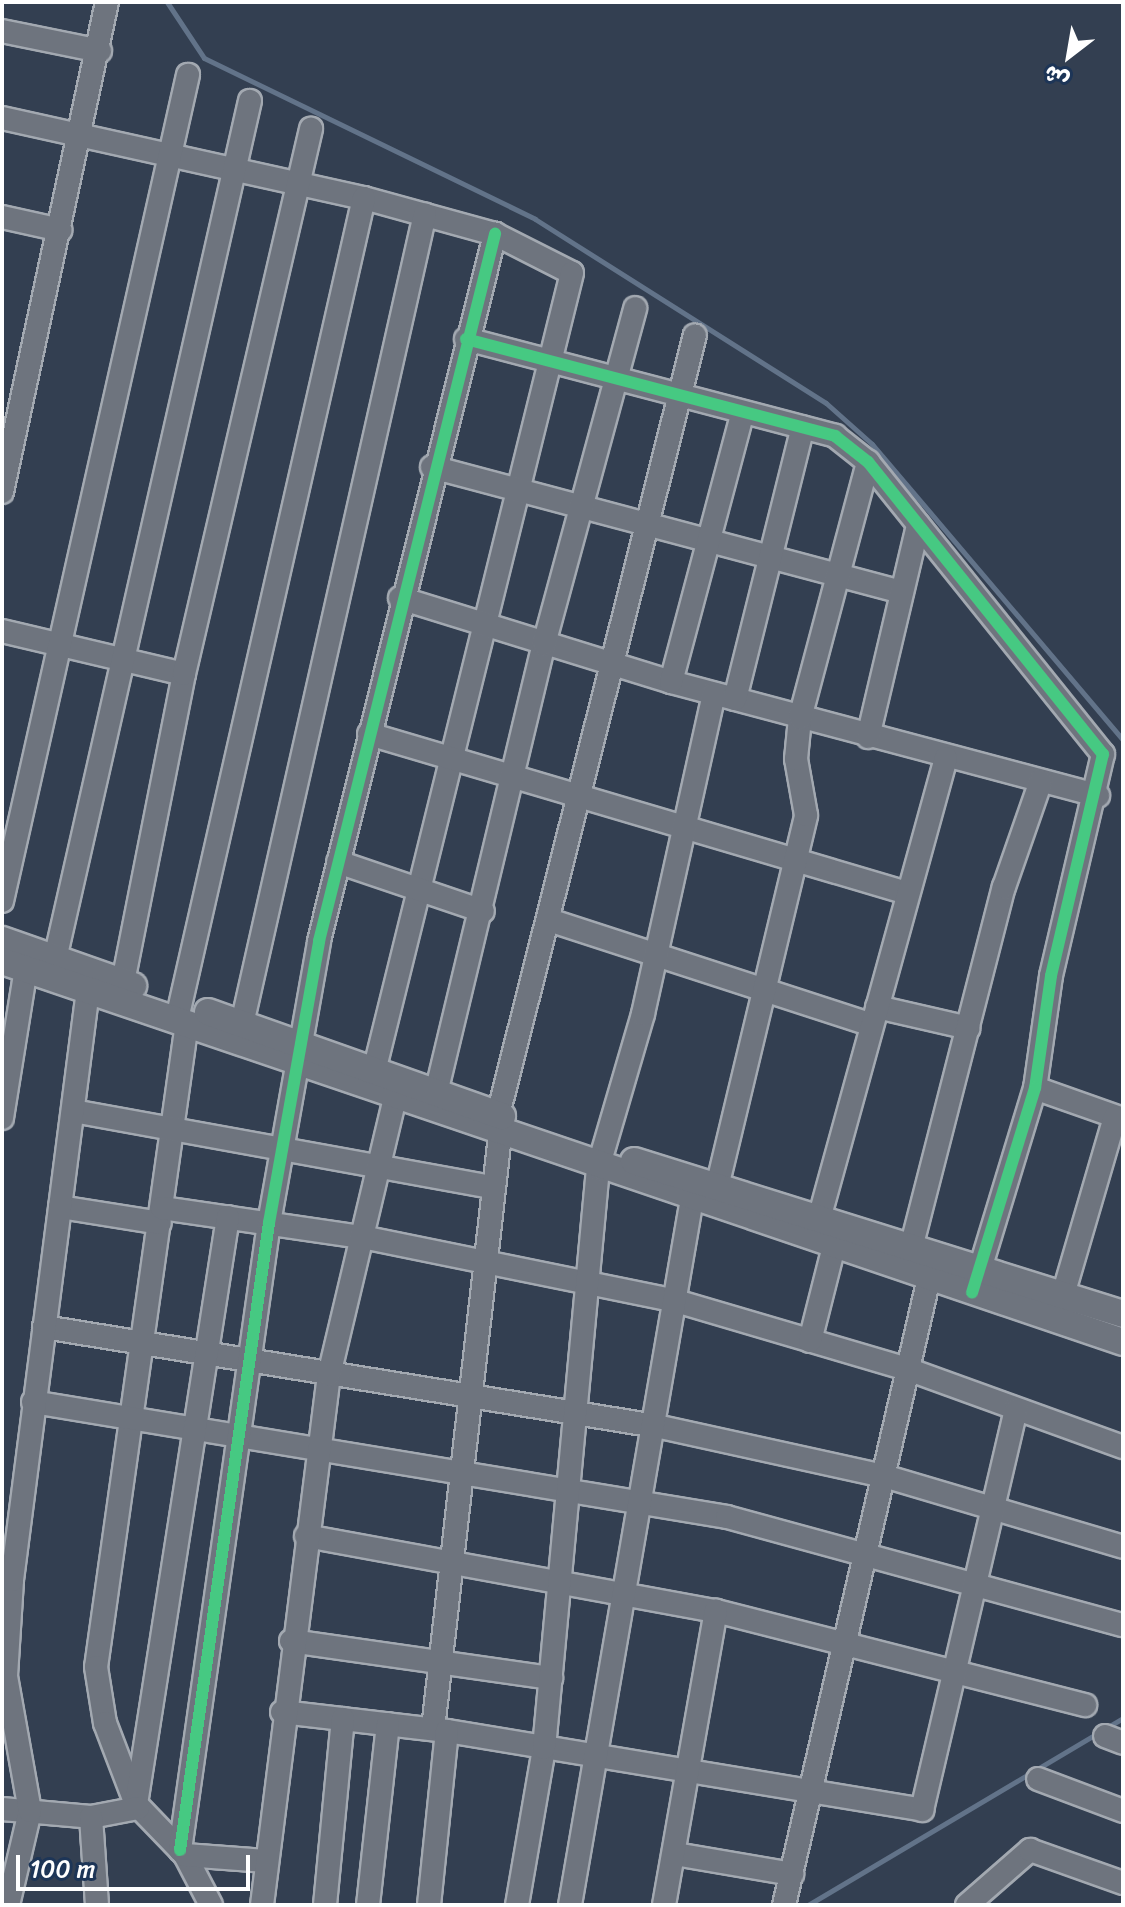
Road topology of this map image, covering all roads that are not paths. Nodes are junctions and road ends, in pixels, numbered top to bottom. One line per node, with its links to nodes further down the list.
1 (107, 2): 3 (street)
2 (2, 31): 3 (street)
3 (100, 51): 8 (street)
4 (188, 75): 9 (street)
5 (250, 101): 10 (street)
6 (2, 118): 8 (street)
7 (311, 129): 11 (street)
8 (83, 134): 9 (street); 15 (street)
9 (174, 151): 10 (street); 40 (street)
10 (235, 167): 11 (street); 41 (street)
11 (299, 182): 12 (street); 43 (street)
12 (364, 198): 13 (street); 71 (street)
13 (425, 214): 16 (street); 73 (street)
14 (2, 217): 15 (street)
15 (61, 230): 27 (street)
16 (495, 234): 19 (street); 20 (street)
17 (635, 308): 21 (street)
18 (695, 335): 22 (street)
19 (466, 339): 20 (street); 26 (street)
20 (550, 362): 21 (street); 28 (street)
21 (615, 379): 22 (street); 29 (street)
22 (678, 395): 23 (street); 31 (street)
23 (743, 412): 24 (street); 32 (street)
24 (803, 427): 25 (street); 33 (street)
25 (868, 462): 30 (street); 34 (street)
26 (432, 467): 28 (street); 36 (street)
27 (2, 492)
28 (516, 492): 29 (street); 37 (street)
29 (581, 512): 31 (street); 39 (street)
30 (918, 525): 35 (street); 49 (street)
31 (643, 528): 32 (street); 42 (street)
32 (708, 543): 33 (street); 44 (street)
33 (771, 556): 34 (street); 45 (street)
34 (838, 574): 35 (street); 46 (street)
35 (902, 592): 48 (street)
36 (400, 598): 37 (street); 47 (street)
37 (483, 625): 39 (street); 50 (street)
38 (2, 631): 40 (street)
39 (544, 644): 42 (street); 53 (street)
40 (61, 646): 41 (street); 62 (street)
41 (124, 662): 43 (street); 67 (street)
42 (610, 664): 44 (street); 55 (street)
43 (184, 674): 68 (street)
44 (671, 682): 45 (street)
45 (725, 696): 46 (street); 57 (street)
46 (800, 718): 48 (street); 58 (street)
47 (369, 734): 50 (street); 59 (street)
48 (868, 737): 51 (street)
49 (1103, 754): 52 (street); 56 (street)
50 (454, 756): 53 (street); 60 (street)
51 (946, 758): 54 (street); 61 (street)
52 (1123, 766)
53 (516, 774): 55 (street); 63 (street)
54 (1041, 781): 56 (street); 74 (street)
55 (578, 790): 57 (street); 64 (street)
56 (1098, 796): 77 (street)
57 (685, 826): 58 (street); 66 (street)
58 (795, 861): 61 (street); 70 (street)
59 (338, 862): 60 (street); 75 (street)
60 (421, 892): 63 (street); 76 (street)
61 (907, 893): 72 (street)
62 (2, 901)
63 (483, 911): 78 (street)
64 (552, 921): 66 (street); 83 (street)
65 (2, 940): 67 (main road)
66 (654, 955): 70 (street); 86 (street)
67 (28, 959): 68 (main road); 69 (main road); 81 (street)
68 (123, 982): 71 (main road)
69 (88, 990): 71 (main road); 80 (street)
70 (763, 993): 72 (street); 89 (street)
71 (182, 1015): 73 (main road); 75 (main road); 84 (street)
72 (874, 1016): 74 (street); 94 (street)
73 (242, 1024): 75 (main road)
74 (969, 1028): 98 (street)
75 (298, 1054): 76 (main road); 79 (main road); 85 (street)
76 (374, 1071): 78 (main road)
77 (1035, 1088): 82 (street); 102 (street)
78 (436, 1093): 83 (main road)
79 (395, 1098): 83 (main road); 87 (street)
80 (73, 1111): 84 (street); 91 (street)
81 (2, 1118)
82 (1119, 1118): 103 (street)
83 (499, 1125): 86 (main road); 88 (street)
84 (174, 1127): 85 (street); 92 (street)
85 (282, 1147): 87 (street); 95 (street)
86 (600, 1160): 89 (main road); 90 (main road); 101 (street)
87 (379, 1167): 88 (street); 96 (street)
88 (492, 1187): 99 (street)
89 (717, 1187): 94 (main road)
90 (692, 1199): 97 (main road); 104 (street)
91 (60, 1207): 92 (street); 106 (street)
92 (161, 1215): 93 (street); 109 (street)
93 (228, 1217): 95 (street); 110 (street)
94 (819, 1219): 98 (main road)
95 (269, 1223): 96 (street); 111 (street)
96 (362, 1237): 99 (street); 113 (street)
97 (834, 1246): 100 (main road); 107 (street)
98 (911, 1248): 102 (main road)
99 (481, 1259): 101 (street); 114 (street)
100 (929, 1278): 102 (main road); 112 (street)
101 (587, 1281): 104 (street); 117 (street)
102 (976, 1282): 103 (main road); 108 (main road)
103 (1063, 1295): 105 (main road)
104 (676, 1301): 107 (street); 119 (street)
105 (1123, 1314)
106 (44, 1327): 109 (street); 115 (street)
107 (810, 1341): 112 (street)
108 (1123, 1342)
109 (143, 1343): 110 (street); 118 (street)
110 (206, 1354): 111 (street); 120 (street)
111 (251, 1361): 113 (street); 121 (street)
112 (910, 1370): 116 (street); 124 (street)
113 (329, 1375): 114 (street); 123 (street)
114 (471, 1397): 117 (street); 125 (street)
115 (33, 1402): 118 (street); 155 (street)
116 (1016, 1410): 122 (street); 128 (street)
117 (574, 1413): 119 (street); 126 (street)
118 (134, 1418): 120 (street); 153 (street)
119 (656, 1426): 124 (street); 127 (street)
120 (196, 1428): 121 (street); 153 (street)
121 (240, 1435): 123 (street); 158 (street)
122 (1123, 1447)
123 (319, 1449): 125 (street); 129 (street)
124 (884, 1476): 128 (street); 131 (street)
125 (461, 1477): 126 (street); 132 (street)
126 (569, 1494): 127 (street); 133 (street)
127 (642, 1502): 131 (street); 135 (street)
128 (991, 1505): 130 (street); 134 (street)
129 (306, 1536): 132 (street); 139 (street)
130 (1123, 1547)
131 (870, 1551): 134 (street); 138 (street)
132 (454, 1561): 133 (street); 140 (street)
133 (562, 1579): 135 (street); 142 (street)
134 (976, 1583): 137 (street); 141 (street)
135 (627, 1593): 136 (street); 149 (street)
136 (716, 1611): 138 (street); 150 (street)
137 (1123, 1625)
138 (846, 1640): 141 (street); 152 (street)
139 (291, 1641): 140 (street); 144 (street)
140 (442, 1660): 142 (street); 147 (street)
141 (956, 1670): 143 (street); 152 (street)
142 (551, 1678): 148 (street)
143 (1085, 1705)
144 (282, 1712): 145 (street); 160 (street)
145 (343, 1719): 146 (street); 167 (street)
146 (388, 1724): 147 (street); 168 (street)
147 (440, 1730): 148 (street); 169 (street)
148 (544, 1748): 149 (street); 170 (street)
149 (598, 1759): 150 (street); 171 (street)
150 (689, 1773): 152 (street); 159 (street)
151 (1038, 1779): 156 (street)
152 (813, 1790): 162 (street)
153 (137, 1806): 157 (street); 158 (street)
154 (2, 1809): 155 (street)
155 (30, 1811): 157 (street); 163 (street)
156 (1123, 1811)
157 (91, 1817): 164 (street)
158 (182, 1852): 160 (street); 165 (street)
159 (675, 1854): 162 (street); 172 (street)
160 (266, 1861): 166 (street)
161 (1123, 1883): 173 (street)
162 (788, 1890)
163 (8, 1905)
164 (97, 1905)
165 (211, 1905)
166 (262, 1905)
167 (325, 1905)
168 (368, 1905)
169 (429, 1905)
170 (517, 1905)
171 (570, 1905)
172 (664, 1905)
173 (967, 1905)

